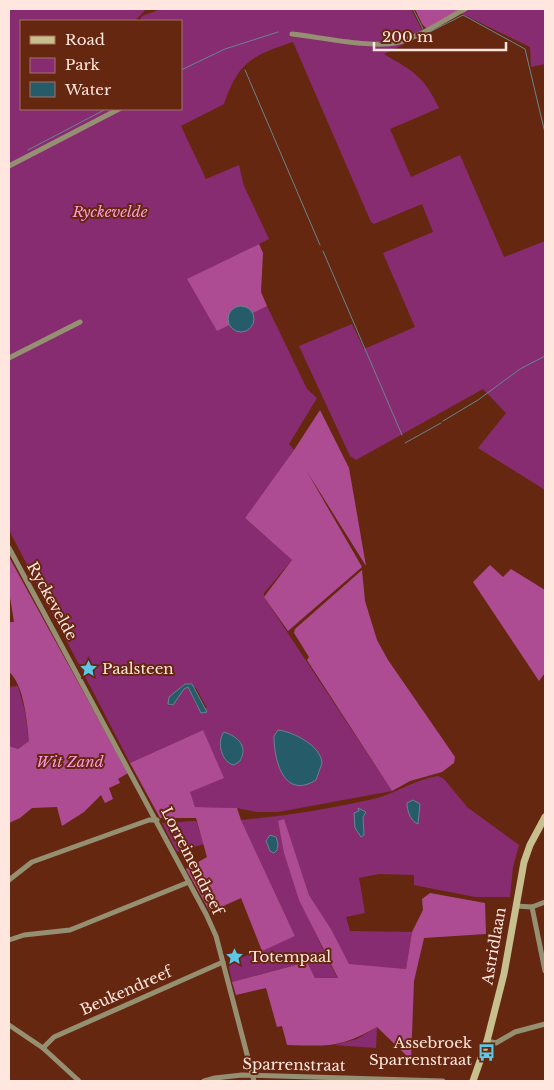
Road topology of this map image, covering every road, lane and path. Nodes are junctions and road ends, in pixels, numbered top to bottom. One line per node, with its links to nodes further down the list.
1 (465, 9): 2 (street)
2 (292, 34)
3 (117, 110): 4 (street)
4 (9, 166)
5 (80, 322): 6 (street)
6 (9, 358)
7 (9, 548): 8 (street, Ryckevelde)
8 (73, 666): 10 (street, Lorreinendreef)
9 (545, 817): 14 (main road, Astridlaan)
10 (156, 820): 11 (street); 12 (street, Lorreinendreef)
11 (9, 880)
12 (189, 882): 16 (street); 17 (street, Lorreinendreef)
13 (545, 902): 15 (street)
14 (516, 906): 15 (street); 21 (main road, Astridlaan)
15 (532, 907): 18 (street)
16 (9, 940)
17 (222, 962): 22 (street, Beukendreef); 23 (street, Lorreinendreef)
18 (545, 971)
19 (545, 1024): 21 (street)
20 (9, 1025): 22 (street)
21 (487, 1041): 27 (main road, Astridlaan)
22 (43, 1048): 24 (street)
23 (254, 1078): 25 (street, Sparrenstraat); 26 (street, Sparrenstraat)
24 (79, 1081)
25 (204, 1081)
26 (443, 1081)
27 (473, 1081)

